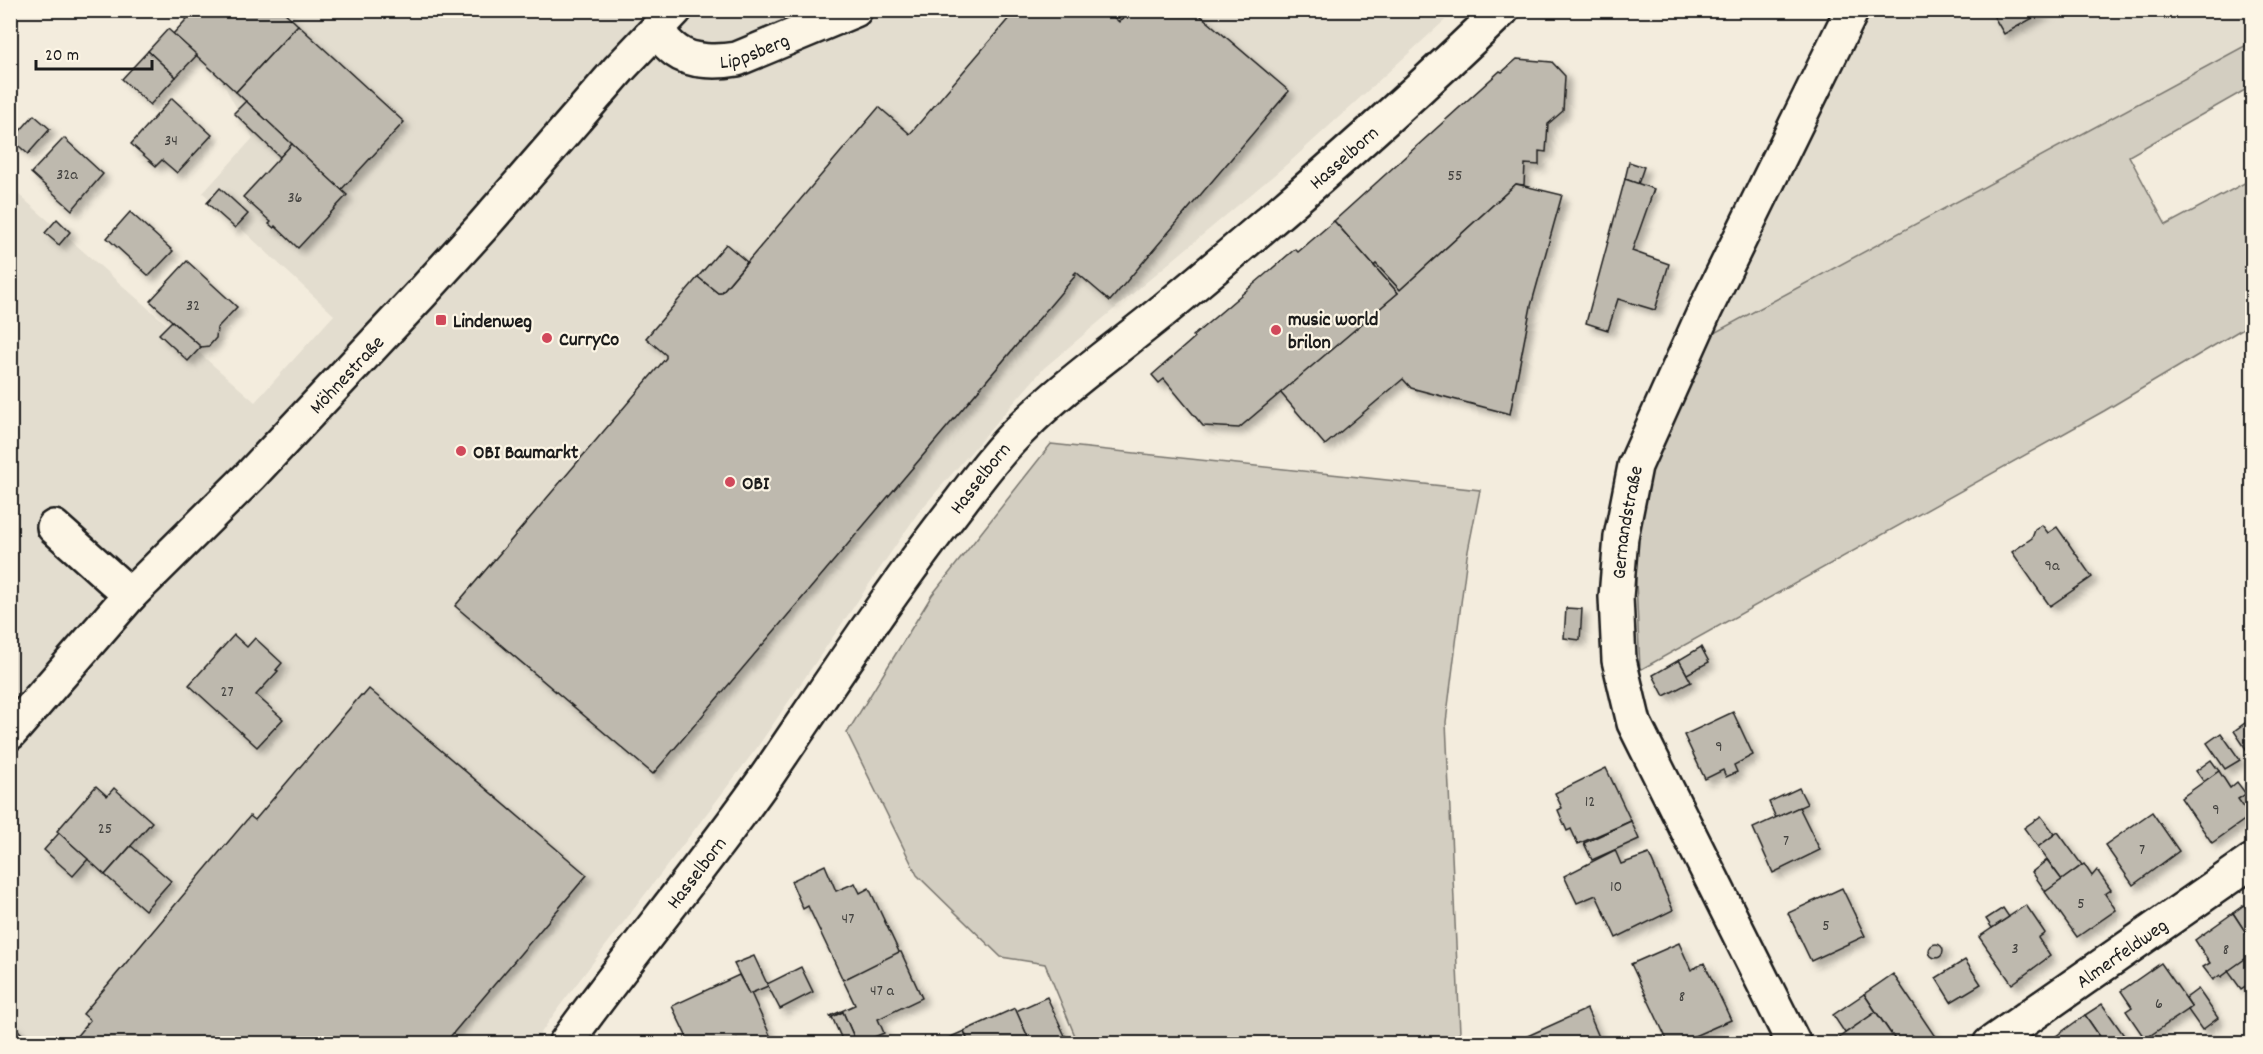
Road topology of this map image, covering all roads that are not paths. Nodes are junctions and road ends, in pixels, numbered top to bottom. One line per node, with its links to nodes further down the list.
1 (855, 10): 4 (street, Lippsberg)
2 (1502, 10): 9 (street, Hasselborn)
3 (1852, 10): 10 (street, Gernandstraße)
4 (665, 21): 6 (street, Möhnestraße)
5 (54, 526): 6 (street)
6 (130, 596): 7 (street, Möhnestraße)
7 (10, 733)
8 (2253, 861): 11 (street, Almerfeldweg)
9 (565, 1044)
10 (1794, 1044)
11 (1990, 1044)

